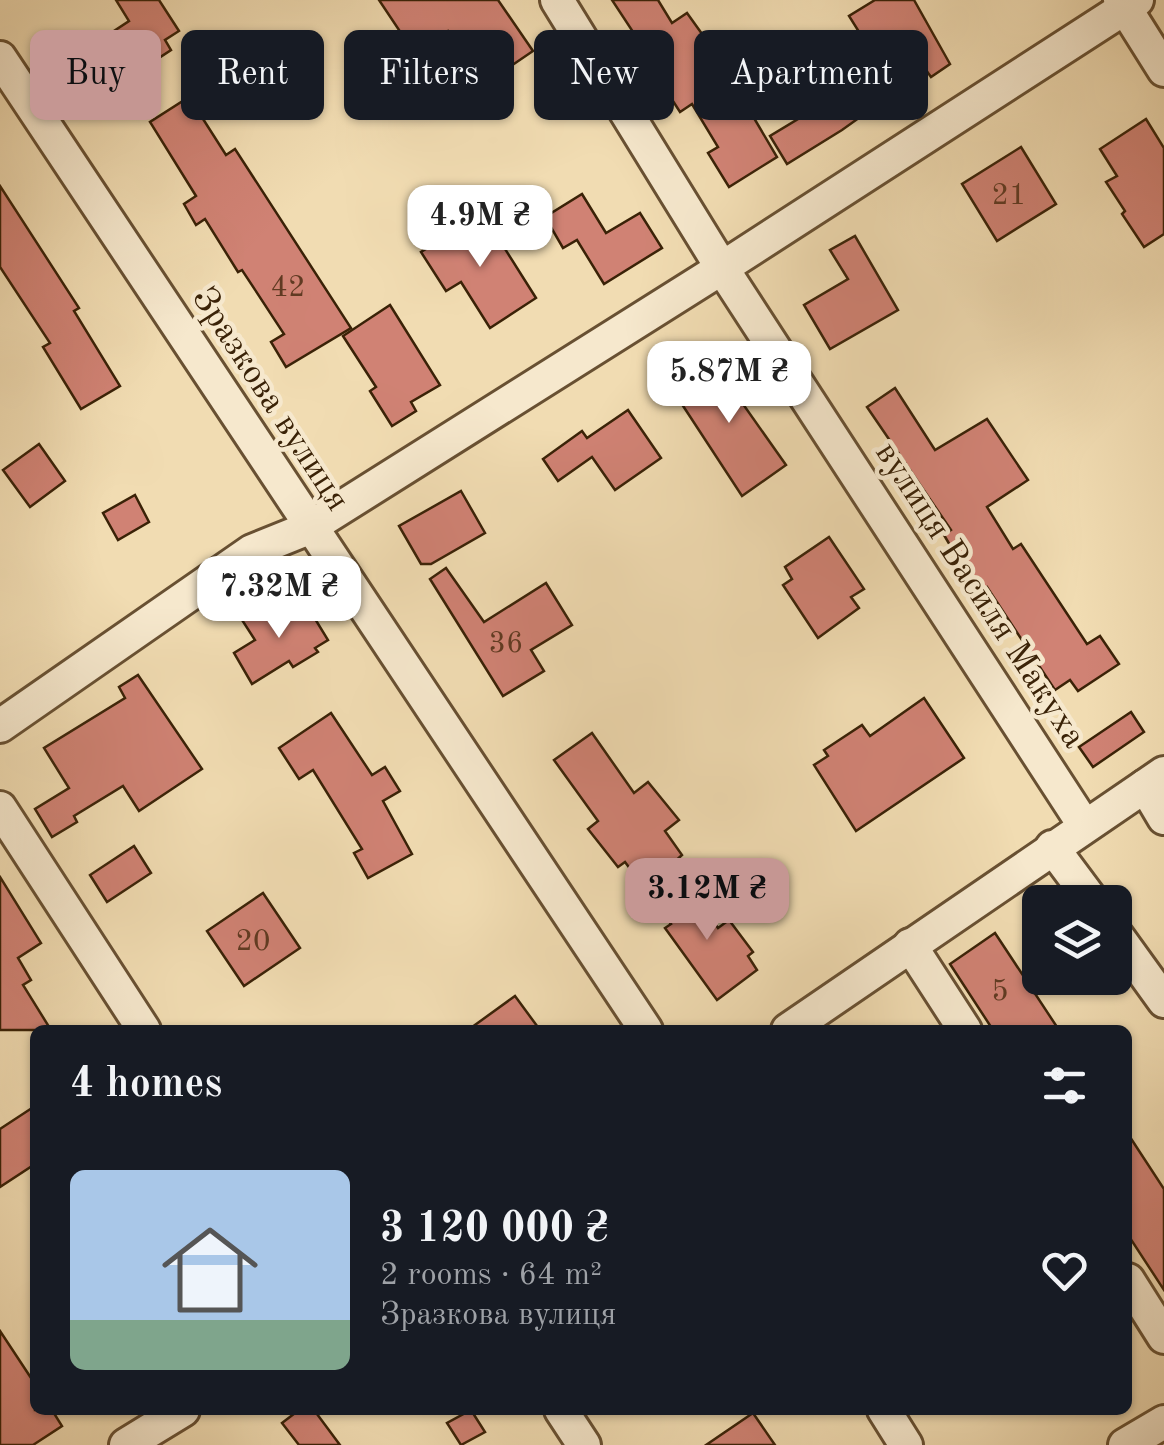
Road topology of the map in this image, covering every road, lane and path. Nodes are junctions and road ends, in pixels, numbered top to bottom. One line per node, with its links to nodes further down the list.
1 (557, 0): 5 (street, вулиця Василя Макуха)
2 (1127, 3): 4 (street); 5 (street)
3 (0, 58): 6 (street, Зразкова вулиця)
4 (1164, 70)
5 (722, 268): 6 (street); 11 (street, вулиця Василя Макуха)
6 (309, 528): 7 (street); 18 (street, Зразкова вулиця)
7 (0, 726)
8 (1154, 779): 10 (street); 11 (street)
9 (0, 808): 17 (street)
10 (1164, 818)
11 (1084, 825): 12 (street)
12 (1052, 846): 13 (street); 14 (street)
13 (1081, 885)
14 (910, 945): 19 (street); 20 (street)
15 (1132, 957): 16 (street)
16 (1164, 1001)
17 (141, 1025)
18 (643, 1025)
19 (795, 1025)
20 (962, 1025)
21 (1132, 1286): 22 (street)
22 (1164, 1337)
23 (175, 1415): 27 (street)
24 (565, 1415): 28 (street)
25 (887, 1415): 29 (street)
26 (1164, 1422): 30 (street)
27 (126, 1445)
28 (584, 1445)
29 (906, 1445)
30 (1125, 1445)

